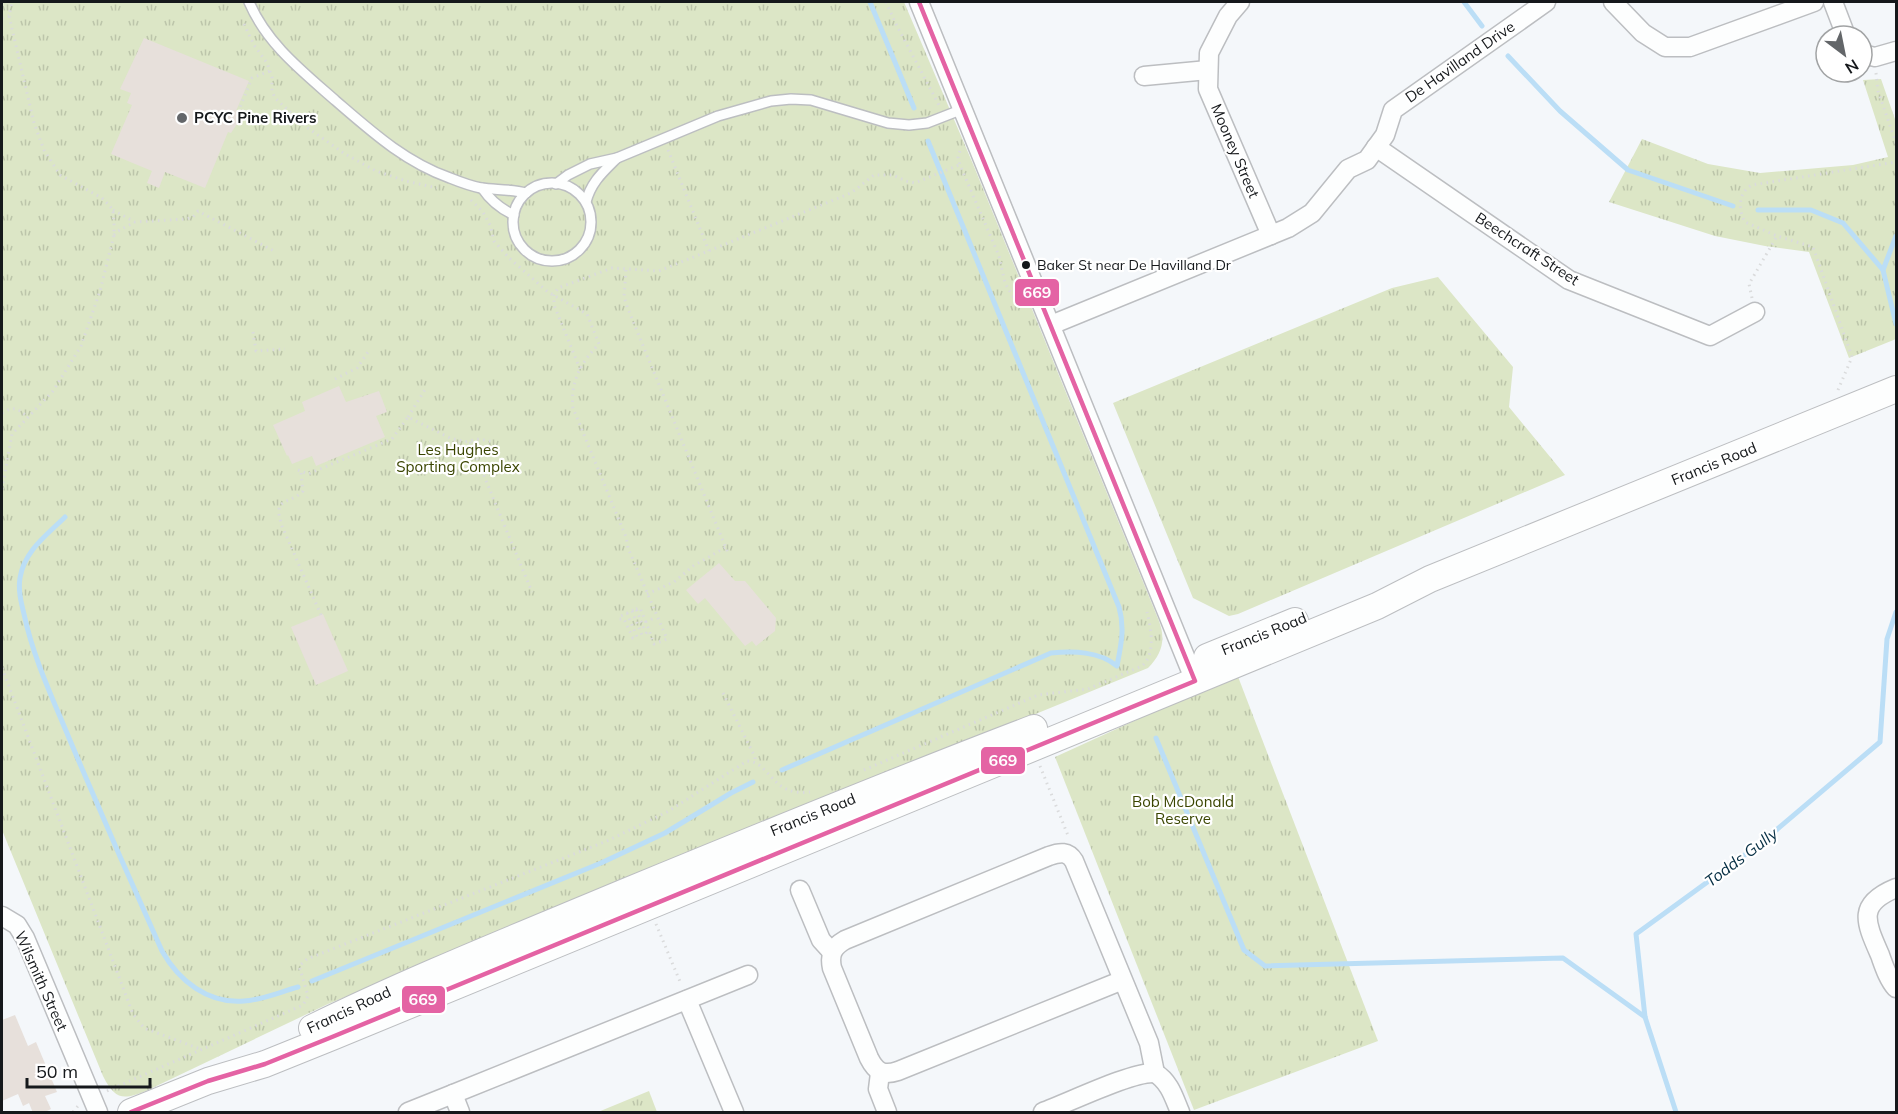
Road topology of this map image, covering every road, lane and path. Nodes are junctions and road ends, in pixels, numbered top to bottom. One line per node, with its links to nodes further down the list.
1 (12, 2): 10 (path)
2 (249, 2): 28 (lane)
3 (886, 2): 21 (path)
4 (919, 2): 19 (street)
5 (1240, 2): 16 (street, Mooney Street)
6 (1546, 2): 23 (street, De Havilland Drive)
7 (1613, 2): 8 (street)
8 (1814, 2)
9 (1833, 2): 13 (street)
10 (9, 16): 11 (path); 33 (path)
11 (2, 18)
12 (244, 22): 17 (path)
13 (1841, 24)
14 (1896, 51): 15 (street)
15 (1874, 57)
16 (1208, 70): 18 (street); 37 (street, Mooney Street)
17 (270, 71): 20 (path); 29 (path)
18 (1144, 76)
19 (963, 109): 21 (lane); 45 (street)
20 (238, 112)
21 (945, 116): 22 (lane); 26 (path)
22 (663, 138): 24 (lane); 39 (path)
23 (1376, 147): 37 (street, De Havilland Drive); 43 (street, Beechcraft Street)
24 (617, 158): 27 (lane); 32 (lane)
25 (1896, 162): 38 (path)
26 (960, 165): 39 (path); 44 (path)
27 (556, 184): 30 (lane); 32 (lane)
28 (482, 188): 30 (lane); 34 (lane)
29 (442, 189)
30 (526, 193): 34 (lane)
31 (463, 195): 42 (path)
32 (586, 202): 34 (lane)
33 (113, 210): 35 (path); 36 (path)
34 (514, 215)
35 (135, 222): 36 (path); 40 (path)
36 (114, 235): 55 (path)
37 (1271, 235): 45 (street, De Havilland Drive)
38 (1778, 236): 43 (path); 53 (path)
39 (709, 251): 41 (path)
40 (276, 252)
41 (626, 270): 42 (path); 60 (path)
42 (554, 295): 49 (path); 49 (path)
43 (1755, 312)
44 (1028, 316)
45 (1051, 326): 74 (street)
46 (253, 332): 47 (path)
47 (285, 349)
48 (368, 352): 50 (path)
49 (580, 369): 63 (path)
50 (335, 379)
51 (426, 388): 56 (path)
52 (1896, 389): 74 (main road, Francis Road)
53 (1837, 393)
54 (2, 413): 55 (path)
55 (28, 417): 59 (path)
56 (408, 417): 57 (path); 68 (path)
57 (470, 442): 58 (path); 62 (path)
58 (494, 442)
59 (2, 489)
60 (726, 547): 61 (path); 63 (path)
61 (728, 553)
62 (532, 592)
63 (647, 594): 69 (path)
64 (1143, 603): 77 (path)
65 (636, 609): 66 (path); 66 (path); 72 (path)
66 (632, 611): 67 (path)
67 (627, 613): 70 (path); 70 (path)
68 (321, 615)
69 (656, 617): 72 (path); 72 (path)
70 (619, 619): 71 (path)
71 (615, 621)
72 (646, 622)
73 (2, 668): 90 (path)
74 (1192, 673): 95 (main road, Francis Road)
75 (723, 693): 76 (path)
76 (755, 763): 79 (path); 90 (path)
77 (858, 773)
78 (1045, 778): 80 (path)
79 (816, 791)
80 (1068, 854): 85 (street); 87 (street)
81 (1896, 888): 88 (street)
82 (800, 890): 85 (street)
83 (5, 917): 94 (street, Wilsmith Street)
84 (659, 932): 89 (path)
85 (831, 951): 91 (street)
86 (748, 975): 89 (street)
87 (1123, 980): 91 (street); 92 (street)
88 (1896, 988)
89 (687, 1000): 93 (street); 98 (street)
90 (200, 1049): 94 (path)
91 (880, 1072): 99 (street)
92 (1155, 1073): 100 (street); 101 (street)
93 (453, 1094): 96 (street); 97 (street)
94 (95, 1105)
95 (131, 1113)
96 (408, 1113)
97 (460, 1113)
98 (734, 1113)
99 (887, 1113)
100 (1043, 1113)
101 (1180, 1113)

